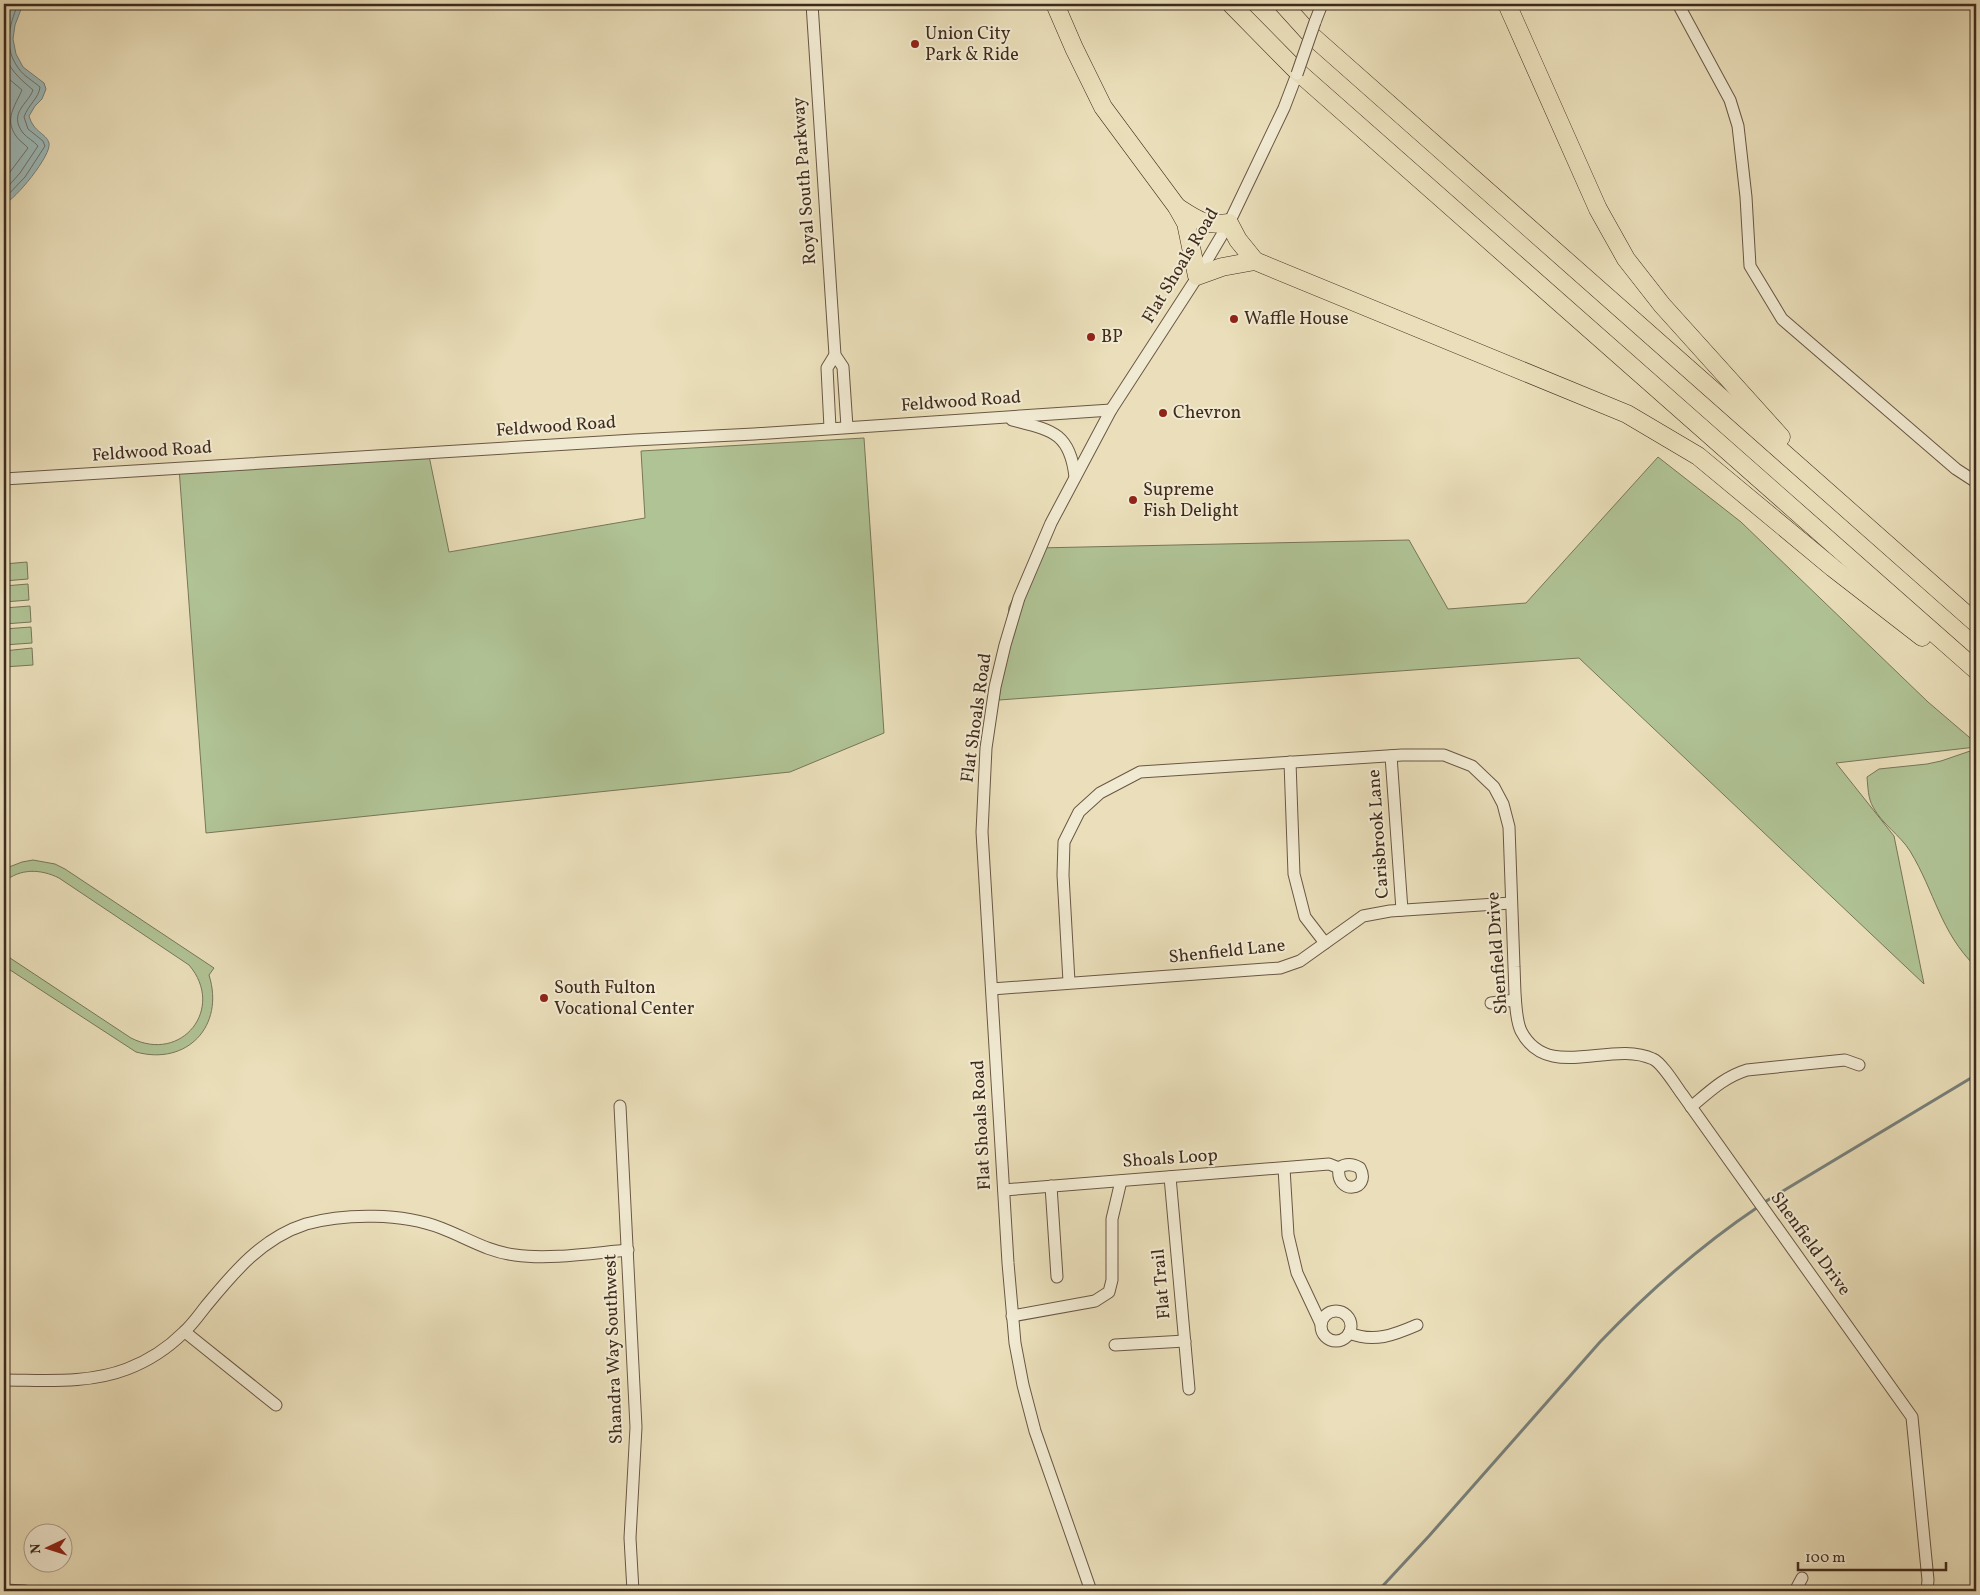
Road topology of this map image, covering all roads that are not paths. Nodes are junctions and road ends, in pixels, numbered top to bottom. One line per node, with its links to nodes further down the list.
1 (812, 4): 12 (street, Royal South Parkway)
2 (1055, 4): 8 (highway)
3 (1231, 4): 22 (highway)
4 (1283, 4): 20 (highway)
5 (1322, 4): 9 (street, Flat Shoals Road, bridge)
6 (1507, 4): 20 (highway)
7 (1678, 4): 19 (street)
8 (1177, 207): 9 (highway); 11 (highway)
9 (1229, 222): 10 (highway); 11 (street, Flat Shoals Road)
10 (1255, 262): 11 (highway); 23 (highway)
11 (1197, 276): 13 (street, Flat Shoals Road)
12 (835, 356): 15 (street, Royal South Parkway); 16 (street, Royal South Parkway)
13 (1111, 410): 14 (street, Feldwood Road); 17 (street, Flat Shoals Road)
14 (1000, 417): 15 (street, Feldwood Road); 17 (street)
15 (847, 427): 16 (street, Feldwood Road)
16 (830, 428): 18 (street, Feldwood Road)
17 (1075, 477): 30 (street, Flat Shoals Road)
18 (4, 479)
19 (1976, 482)
20 (1838, 500): 21 (highway)
21 (1976, 623)
22 (1976, 670)
23 (1976, 679)
24 (1391, 756): 25 (street, Shenfield Drive); 26 (street, Shenfield Drive); 27 (street, Carisbrook Lane)
25 (1290, 762): 28 (street); 29 (street, Shenfield Drive)
26 (1511, 903): 27 (street, Shenfield Lane); 31 (street, Shenfield Drive)
27 (1402, 910): 28 (street, Shenfield Lane)
28 (1324, 943): 29 (street, Shenfield Lane)
29 (1069, 982): 30 (street, Shenfield Lane)
30 (992, 989): 41 (street, Flat Shoals Road)
31 (1516, 1000): 32 (street); 35 (street, Shenfield Drive)
32 (1491, 1003)
33 (1859, 1066): 35 (street)
34 (620, 1106): 42 (street, Shandra Way Southwest)
35 (1690, 1107): 60 (street, Shenfield Drive)
36 (1284, 1168): 37 (street, Shoals Loop); 38 (street, Shoals Loop); 45 (street)
37 (1339, 1168)
38 (1170, 1177): 39 (street, Shoals Loop); 49 (street, Flat Trail)
39 (1121, 1180): 40 (street, Shoals Loop); 44 (street)
40 (1051, 1186): 41 (street, Shoals Loop); 43 (street)
41 (1004, 1190): 44 (street, Flat Shoals Road)
42 (628, 1250): 47 (street); 57 (street, Shandra Way Southwest)
43 (1057, 1277)
44 (1012, 1316): 58 (street, Flat Shoals Road)
45 (1321, 1324): 48 (street); 48 (street)
46 (1417, 1325): 48 (street)
47 (185, 1332): 51 (street); 53 (street)
48 (1349, 1333)
49 (1185, 1341): 50 (street); 52 (street, Flat Trail)
50 (1115, 1346)
51 (4, 1380)
52 (1189, 1389)
53 (276, 1405)
54 (1802, 1578): 59 (street)
55 (4, 1590): 56 (street)
56 (24, 1591)
57 (633, 1591)
58 (1091, 1591)
59 (1795, 1591)
60 (1927, 1591)

